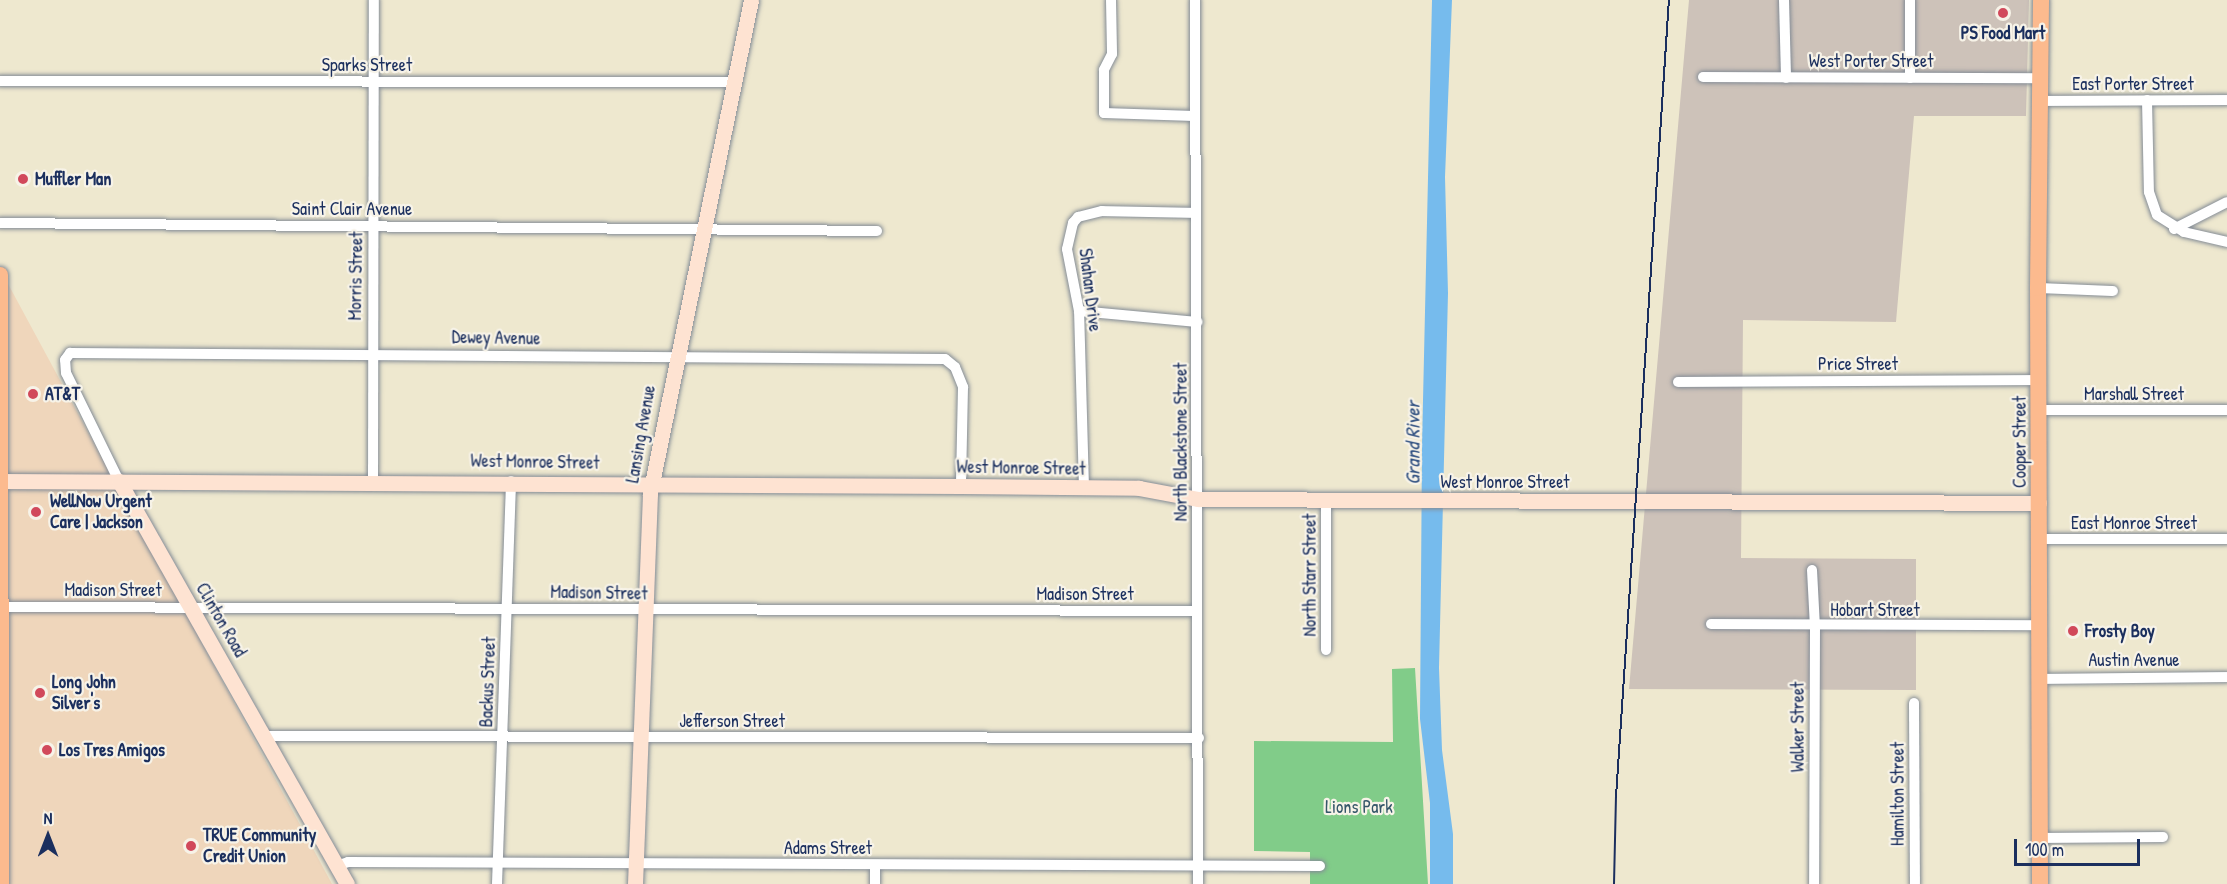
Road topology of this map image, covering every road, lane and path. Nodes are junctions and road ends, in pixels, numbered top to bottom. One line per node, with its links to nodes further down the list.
1 (375, 0): 13 (street, Morris Street)
2 (751, 0): 14 (street, Lansing Avenue)
3 (1112, 0): 18 (street)
4 (1195, 0): 18 (street, North Blackstone Street)
5 (1784, 0): 9 (street)
6 (1910, 0): 10 (street)
7 (2041, 0): 11 (main road, Cooper Street)
8 (1703, 77): 9 (street, West Porter Street)
9 (1786, 78): 10 (street, West Porter Street)
10 (1910, 78): 11 (street, West Porter Street)
11 (2040, 78): 17 (main road, Cooper Street)
12 (0, 81): 13 (street, Sparks Street)
13 (374, 81): 14 (street, Sparks Street); 22 (street, Morris Street)
14 (733, 82): 23 (street, Lansing Avenue)
15 (2147, 100): 16 (street, East Porter Street); 17 (street, East Porter Street); 24 (street)
16 (2227, 100)
17 (2040, 101): 28 (main road, Cooper Street)
18 (1194, 116): 20 (street, North Blackstone Street)
19 (2227, 202): 24 (street)
20 (1195, 213): 30 (street, Shahan Drive); 31 (street, North Blackstone Street)
21 (0, 223): 22 (street, Saint Clair Avenue)
22 (373, 226): 23 (street, Saint Clair Avenue); 32 (street, Morris Street)
23 (704, 227): 25 (street, Saint Clair Avenue); 33 (street, Lansing Avenue)
24 (2174, 228): 26 (street)
25 (877, 231)
26 (2227, 242)
27 (0, 275): 37 (main road)
28 (2038, 288): 29 (street); 35 (main road, Cooper Street)
29 (2113, 291)
30 (1079, 311): 31 (street); 46 (street, Shahan Drive)
31 (1197, 322): 47 (street, North Blackstone Street)
32 (371, 353): 33 (street, Dewey Avenue); 34 (street, Dewey Avenue); 42 (street, Morris Street)
33 (676, 356): 44 (street, Lansing Avenue); 45 (street, Dewey Avenue)
34 (66, 374): 41 (street, Clinton Road)
35 (2039, 380): 36 (street, Price Street); 38 (main road, Cooper Street)
36 (1678, 382)
37 (1, 391): 40 (main road)
38 (2040, 410): 39 (street, Marshall Street); 49 (main road, Cooper Street)
39 (2227, 410)
40 (1, 481): 41 (street, West Monroe Street); 54 (main road)
41 (119, 481): 42 (street, West Monroe Street); 53 (street, Clinton Road)
42 (373, 481): 43 (street, West Monroe Street)
43 (511, 481): 44 (street, West Monroe Street); 55 (street, Backus Street)
44 (652, 483): 45 (street, West Monroe Street); 56 (street, Lansing Avenue)
45 (961, 486): 46 (street, West Monroe Street)
46 (1084, 488): 47 (street, West Monroe Street)
47 (1198, 499): 48 (street, West Monroe Street); 57 (street, North Blackstone Street)
48 (1326, 500): 49 (street, West Monroe Street); 61 (street, North Starr Street)
49 (2039, 503): 50 (main road, Cooper Street)
50 (2040, 539): 51 (street, East Monroe Street); 59 (main road, Cooper Street)
51 (2227, 539)
52 (1812, 570): 60 (street, Walker Street)
53 (192, 606): 54 (street, Madison Street); 55 (street, Madison Street); 65 (street, Clinton Road)
54 (1, 607): 77 (main road)
55 (507, 608): 56 (street, Madison Street); 66 (street, Backus Street)
56 (645, 610): 57 (street, Madison Street); 67 (street, Lansing Avenue)
57 (1197, 611): 68 (street, North Blackstone Street)
58 (1711, 624): 60 (street, Hobart Street)
59 (2039, 625): 60 (street, Hobart Street); 63 (main road, Cooper Street)
60 (1815, 627): 83 (street, Walker Street)
61 (1326, 650)
62 (2227, 677): 63 (street, Austin Avenue)
63 (2040, 679): 70 (main road, Cooper Street)
64 (1914, 703): 84 (street, Hamilton Street)
65 (265, 736): 66 (street, Jefferson Street); 74 (street, Clinton Road)
66 (503, 736): 67 (street, Jefferson Street); 71 (street, Backus Street)
67 (641, 737): 68 (street, Jefferson Street); 72 (street, Lansing Avenue)
68 (1199, 738): 75 (street, North Blackstone Street)
69 (2163, 837): 70 (street)
70 (2041, 838): 85 (main road, Cooper Street)
71 (498, 864): 72 (street, Adams Street); 74 (street, Adams Street); 79 (street, Backus Street)
72 (636, 865): 73 (street, Adams Street); 80 (street, Lansing Avenue)
73 (875, 865): 75 (street, Adams Street); 81 (street)
74 (336, 866): 78 (street, Clinton Road)
75 (1198, 866): 76 (street, Adams Street); 82 (street, North Blackstone Street)
76 (1320, 866)
77 (0, 884)
78 (347, 884)
79 (497, 884)
80 (635, 884)
81 (875, 884)
82 (1198, 884)
83 (1814, 884)
84 (1915, 884)
85 (2040, 884)

